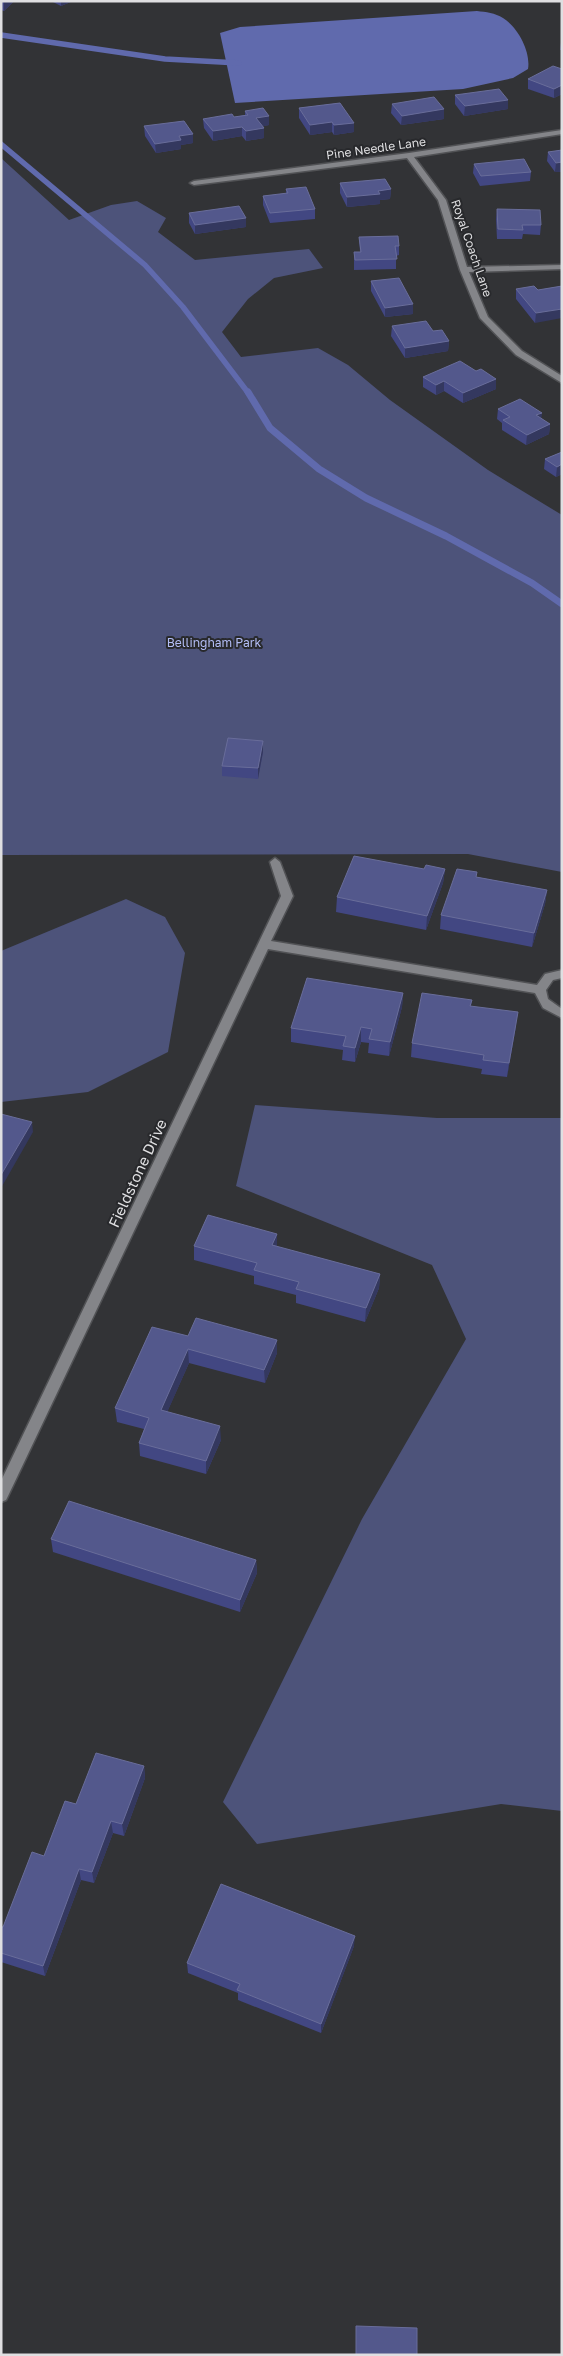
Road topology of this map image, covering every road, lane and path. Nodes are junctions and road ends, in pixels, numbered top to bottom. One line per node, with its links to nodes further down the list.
1 (562, 132): 2 (street, Pine Needle Lane)
2 (409, 155): 3 (street, Pine Needle Lane); 5 (street, Royal Coach Lane)
3 (194, 183)
4 (562, 267): 5 (street)
5 (464, 270): 6 (street, Royal Coach Lane)
6 (562, 380)
7 (275, 862): 8 (street, Fieldstone Drive)
8 (264, 944): 10 (street); 12 (street, Fieldstone Drive)
9 (562, 974): 10 (street)
10 (540, 990): 11 (street)
11 (562, 1014)
12 (1, 1496)

